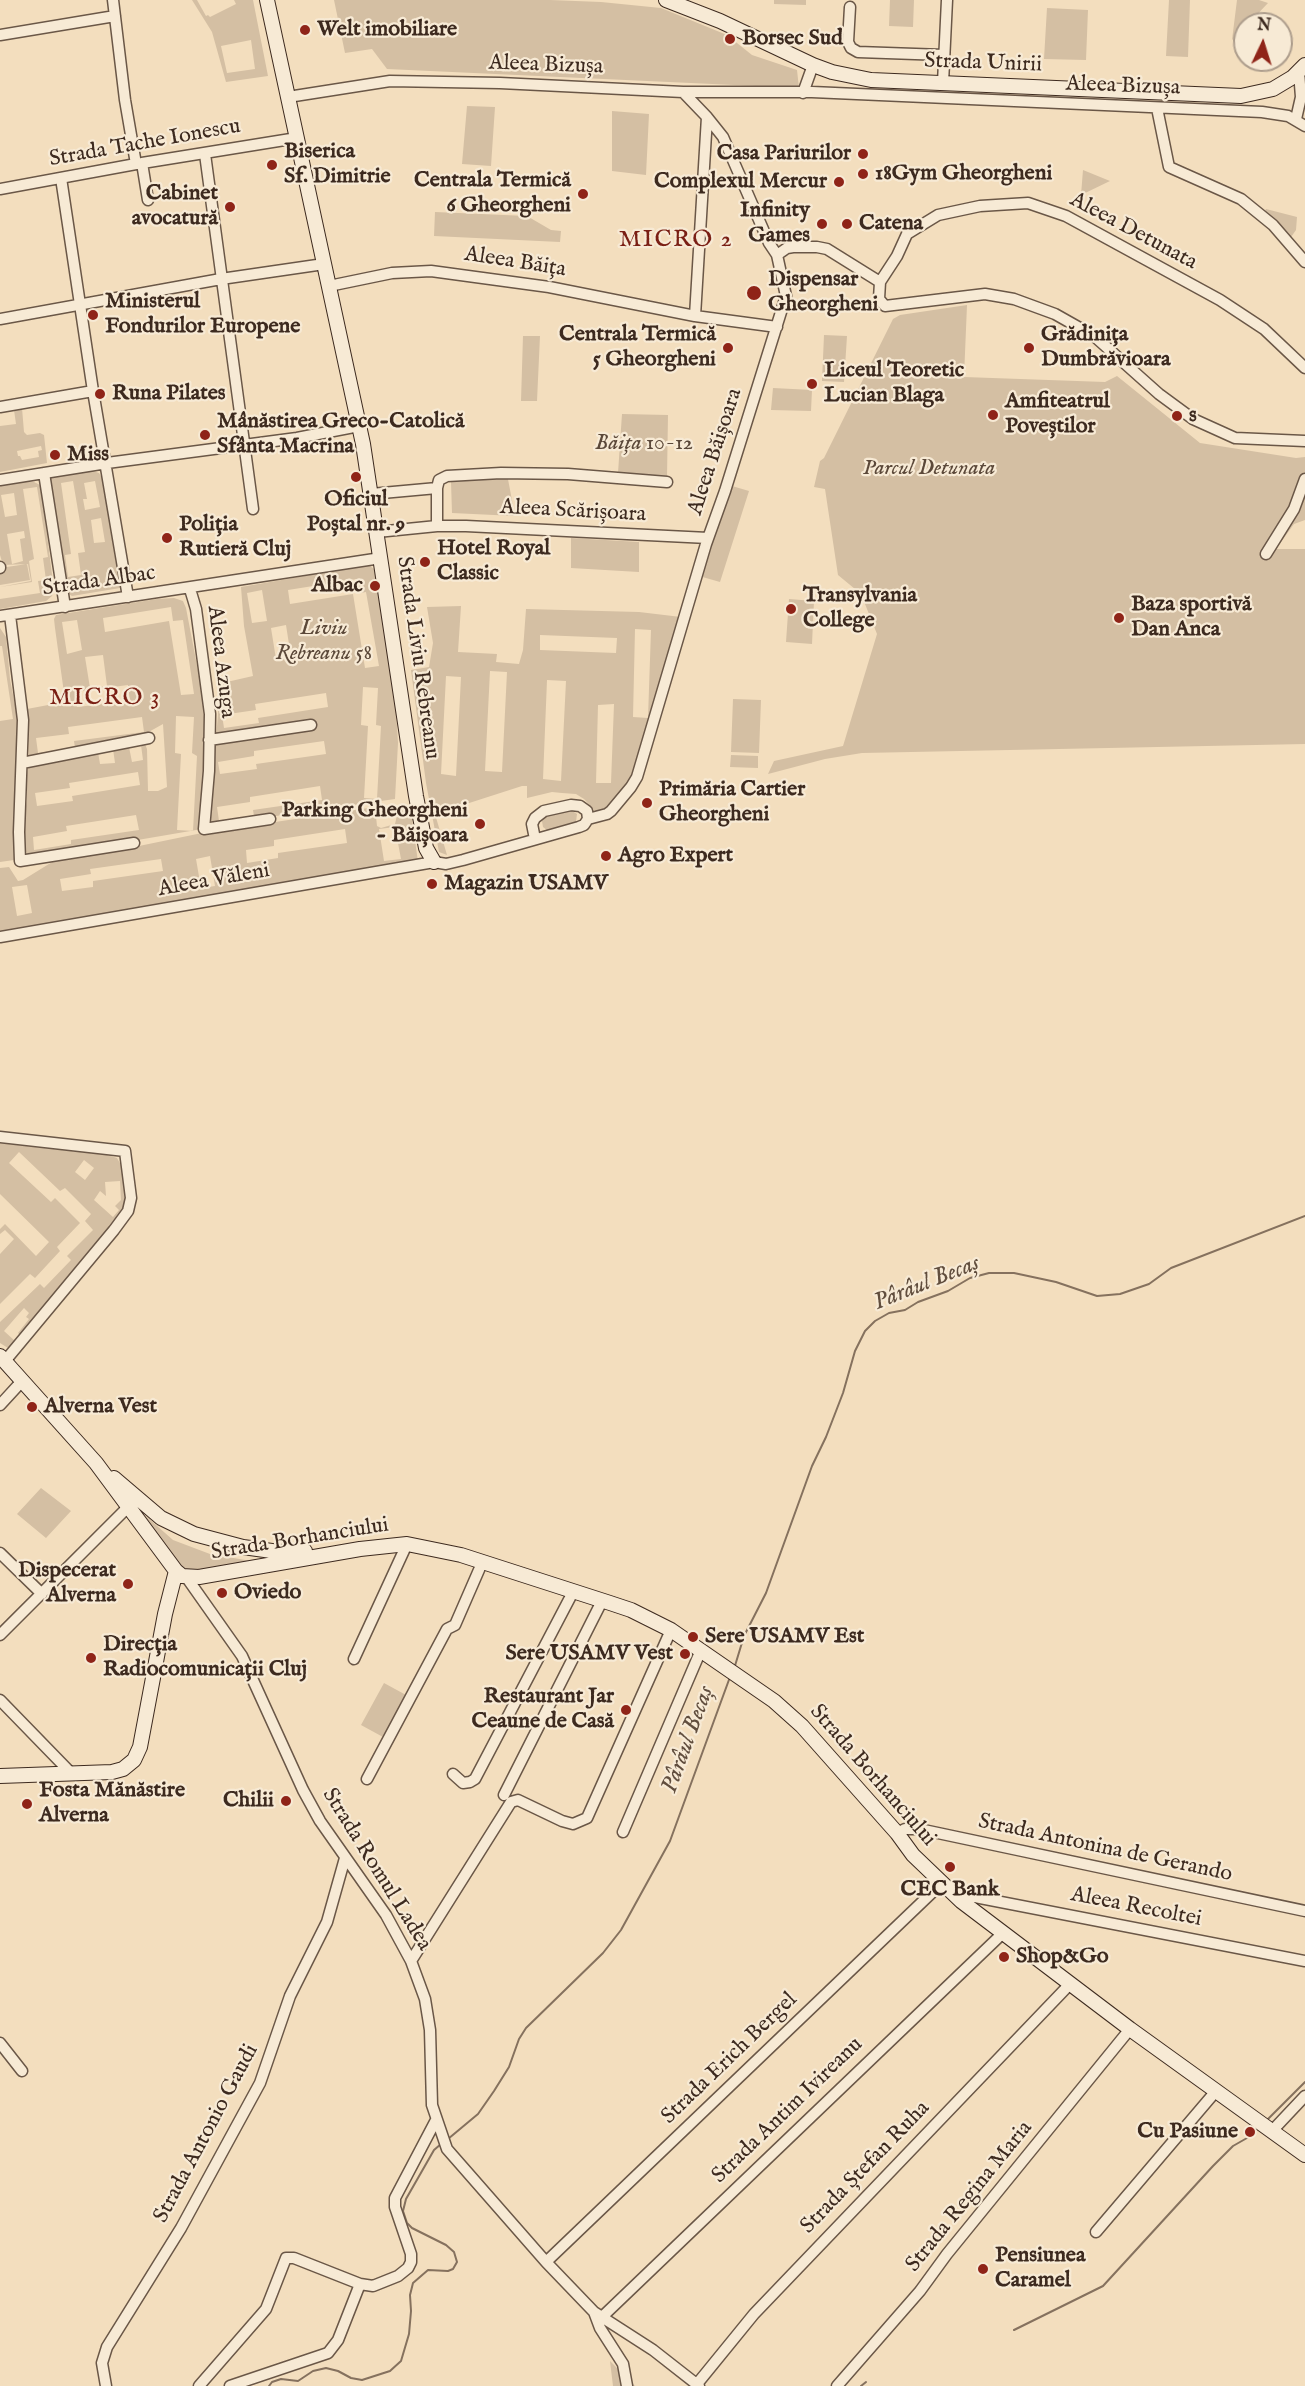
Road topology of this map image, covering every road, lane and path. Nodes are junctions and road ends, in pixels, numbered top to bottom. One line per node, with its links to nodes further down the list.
1 (113, 0): 6 (street)
2 (267, 0): 14 (main road, Strada Liviu Rebreanu)
3 (666, 0): 9 (main road, Strada Unirii)
4 (946, 0): 8 (street)
5 (850, 7): 8 (street)
6 (115, 16): 7 (street); 20 (street)
7 (0, 35)
8 (944, 55): 11 (street)
9 (813, 65): 11 (main road, Strada Unirii); 13 (street)
10 (1302, 68): 11 (main road, Strada Unirii); 17 (street)
11 (943, 83)
12 (683, 92): 13 (street, Aleea Bizușa); 14 (street, Aleea Bizușa); 16 (street, Aleea Băișoara)
13 (803, 93): 15 (street, Aleea Bizușa)
14 (288, 97): 18 (main road, Strada Liviu Rebreanu)
15 (1156, 108): 17 (street, Aleea Bizușa); 25 (street)
16 (707, 117): 24 (street, Aleea Băișoara); 31 (street)
17 (1300, 123)
18 (297, 138): 19 (street, Strada Tache Ionescu); 26 (main road, Strada Liviu Rebreanu)
19 (205, 154): 20 (street, Strada Tache Ionescu); 27 (street)
20 (139, 163): 21 (street, Strada Tache Ionescu); 23 (street)
21 (61, 178): 22 (street, Strada Tache Ionescu); 30 (street)
22 (0, 189)
23 (148, 200)
24 (777, 255): 28 (street); 33 (street, Aleea Băișoara)
25 (1305, 262)
26 (324, 264): 27 (street); 29 (main road, Strada Liviu Rebreanu)
27 (221, 279): 30 (street); 39 (street)
28 (880, 282): 34 (street, Aleea Detunata); 38 (street, Aleea Detunata)
29 (329, 286): 31 (street, Aleea Băița); 37 (main road, Strada Liviu Rebreanu)
30 (80, 306): 32 (street); 35 (street)
31 (695, 316): 33 (street, Aleea Băița)
32 (0, 319)
33 (777, 327): 50 (street, Aleea Băișoara)
34 (1305, 368)
35 (93, 391): 36 (street); 40 (street)
36 (0, 407)
37 (359, 426): 39 (street); 46 (main road, Strada Liviu Rebreanu)
38 (1305, 441)
39 (243, 446): 40 (street); 47 (street)
40 (107, 463): 41 (street); 54 (street)
41 (44, 473): 43 (street); 55 (street)
42 (1305, 479): 51 (street)
43 (0, 480)
44 (667, 482): 45 (street, Aleea Scărișoara)
45 (437, 488): 46 (street, Aleea Scărișoara); 48 (street)
46 (372, 494): 49 (main road, Strada Liviu Rebreanu)
47 (253, 509)
48 (436, 526): 49 (street, Aleea Scărișoara); 50 (street, Aleea Scărișoara)
49 (377, 532): 52 (main road, Strada Liviu Rebreanu)
50 (708, 538): 62 (street, Aleea Băișoara)
51 (1266, 554)
52 (381, 558): 53 (street, Strada Albac); 65 (main road, Strada Liviu Rebreanu)
53 (190, 589): 54 (street, Strada Albac); 59 (street, Aleea Azuga)
54 (128, 597): 55 (street, Strada Albac)
55 (65, 607): 56 (street, Strada Albac)
56 (5, 615): 60 (street)
57 (311, 725): 59 (street, Aleea Azuga)
58 (149, 738): 60 (street)
59 (209, 740): 61 (street, Aleea Azuga)
60 (22, 764): 64 (street)
61 (270, 819)
62 (588, 819): 63 (street, Aleea Băișoara); 63 (street)
63 (536, 839): 65 (street, Aleea Băișoara)
64 (134, 843)
65 (434, 862): 66 (street, Aleea Văleni)
66 (0, 937)
67 (0, 1137): 68 (street)
68 (2, 1359): 69 (main road)
69 (23, 1380): 70 (street); 71 (main road)
70 (0, 1405)
71 (96, 1463): 72 (main road); 74 (main road)
72 (128, 1507): 77 (main road); 79 (street)
73 (407, 1545): 74 (main road, Strada Borhanciului); 76 (main road, Strada Borhanciului); 84 (street)
74 (360, 1549): 77 (main road, Strada Borhanciului)
75 (0, 1553): 79 (street)
76 (482, 1563): 78 (main road, Strada Borhanciului); 89 (street)
77 (182, 1574): 86 (main road); 93 (street, Strada Romul Ladea)
78 (573, 1592): 80 (main road, Strada Borhanciului); 87 (street)
79 (42, 1594): 82 (street)
80 (602, 1601): 81 (main road, Strada Borhanciului); 90 (street)
81 (671, 1630): 83 (main road, Strada Borhanciului); 90 (street)
82 (0, 1635)
83 (701, 1650): 91 (street); 92 (main road, Strada Borhanciului)
84 (354, 1659)
85 (0, 1700): 86 (street)
86 (70, 1772): 88 (main road)
87 (453, 1774)
88 (0, 1776)
89 (367, 1779)
90 (507, 1799): 98 (street)
91 (623, 1832)
92 (897, 1833): 94 (main road, Strada Borhanciului); 96 (street, Strada Antonina de Gerando)
93 (345, 1858): 98 (street, Strada Romul Ladea); 114 (street, Strada Antonio Gaudi)
94 (942, 1883): 95 (main road, Strada Borhanciului); 110 (street, Strada Erich Bergel)
95 (961, 1901): 97 (main road, Strada Borhanciului); 99 (street, Aleea Recoltei)
96 (1305, 1911)
97 (1002, 1934): 100 (main road, Strada Borhanciului); 112 (street, Strada Antim Ivireanu)
98 (411, 1961): 106 (street, Strada Romul Ladea)
99 (1305, 1961)
100 (1070, 1984): 101 (main road, Strada Borhanciului); 113 (street, Strada Ștefan Ruha)
101 (1130, 2029): 104 (main road, Strada Borhanciului); 118 (street, Strada Regina Maria)
102 (0, 2043): 103 (street)
103 (22, 2071)
104 (1216, 2091): 107 (main road, Strada Borhanciului); 109 (street)
105 (1305, 2096): 107 (street)
106 (436, 2120): 110 (street, Strada Romul Ladea); 111 (street)
107 (1272, 2131): 108 (main road, Strada Borhanciului)
108 (1305, 2155)
109 (1096, 2232)
110 (546, 2262): 112 (street, Strada Romul Ladea)
111 (360, 2284): 115 (street); 116 (street)
112 (598, 2314): 113 (street, Strada Romul Ladea); 117 (street)
113 (698, 2385)
114 (106, 2386)
115 (199, 2386)
116 (230, 2386)
117 (627, 2386)
118 (837, 2386)

